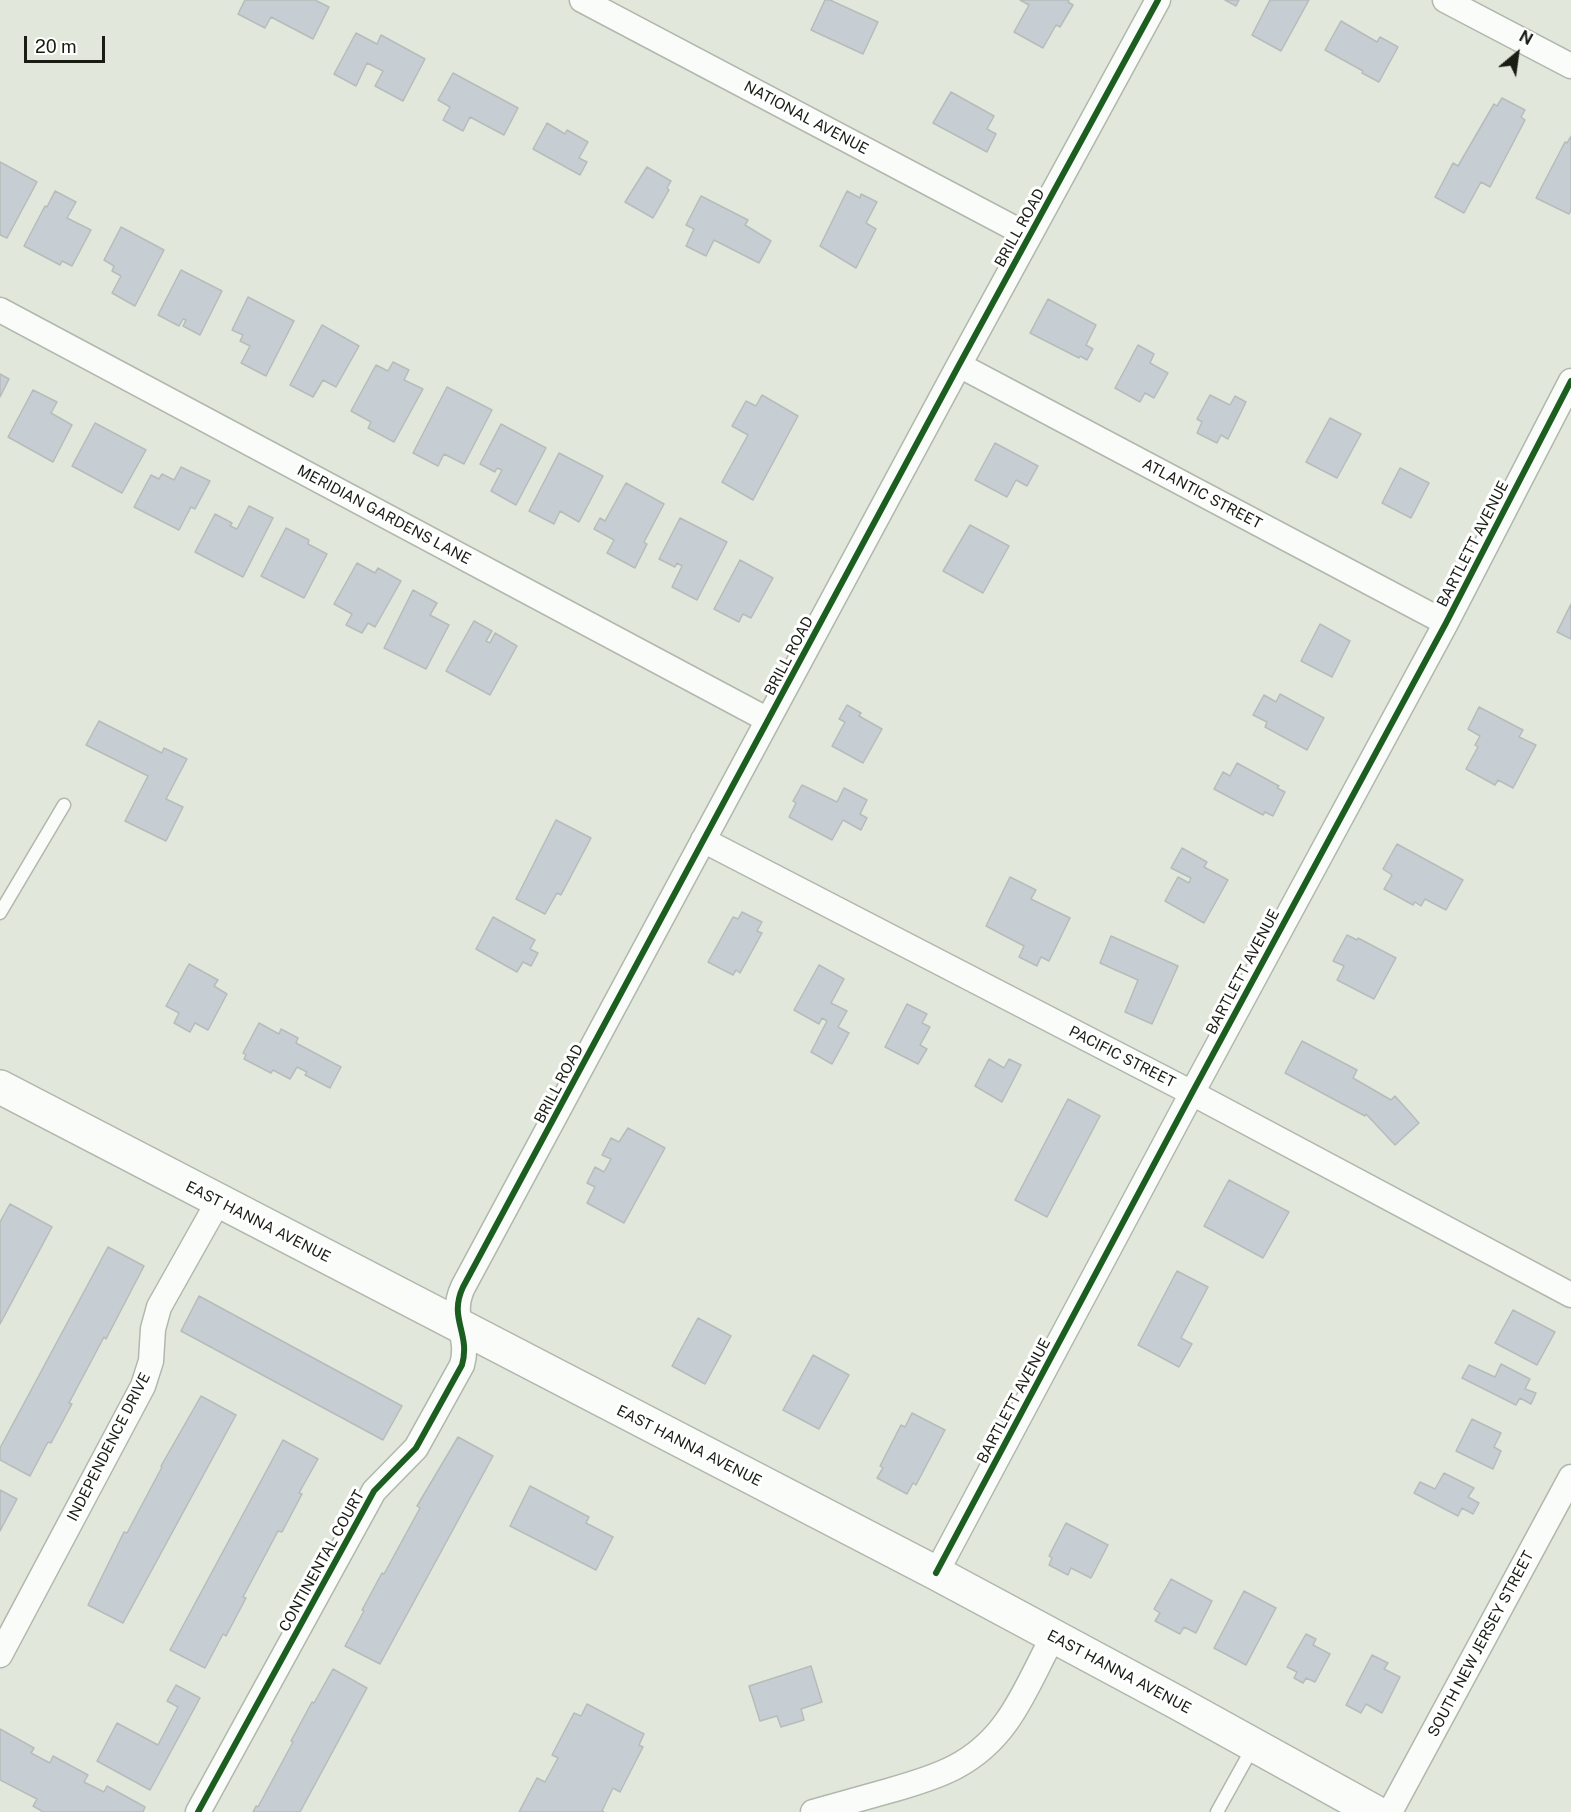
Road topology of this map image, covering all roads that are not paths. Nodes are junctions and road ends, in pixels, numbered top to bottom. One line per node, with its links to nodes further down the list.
1 (582, 0): 5 (street, NATIONAL AVENUE)
2 (1158, 0): 5 (street, BRILL ROAD)
3 (1445, 0): 4 (street)
4 (1571, 66)
5 (1029, 236): 7 (street, BRILL ROAD)
6 (0, 310): 10 (street, MERIDIAN GARDENS LANE)
7 (959, 365): 9 (street, ATLANTIC STREET); 10 (street, BRILL ROAD)
8 (1571, 381): 9 (street, BARTLETT AVENUE)
9 (1446, 622): 15 (street, BARTLETT AVENUE)
10 (768, 720): 12 (street, BRILL ROAD)
11 (64, 805): 13 (lane)
12 (703, 840): 15 (street, PACIFIC STREET); 18 (street, BRILL ROAD)
13 (0, 913)
14 (0, 1087): 16 (main road, EAST HANNA AVENUE)
15 (1192, 1093): 17 (street, PACIFIC STREET); 20 (street, BARTLETT AVENUE)
16 (218, 1202): 18 (main road, EAST HANNA AVENUE); 22 (street, INDEPENDENCE DRIVE)
17 (1571, 1295)
18 (460, 1327): 20 (main road, EAST HANNA AVENUE); 24 (street, CONTINENTAL COURT)
19 (1571, 1477): 28 (street, SOUTH NEW JERSEY STREET)
20 (936, 1573): 21 (main road, EAST HANNA AVENUE)
21 (1053, 1637): 23 (main road, EAST HANNA AVENUE); 25 (street)
22 (0, 1655)
23 (1254, 1746): 26 (lane); 27 (main road, EAST HANNA AVENUE)
24 (198, 1812)
25 (813, 1812)
26 (1217, 1812)
27 (1375, 1812)
28 (1390, 1812)

